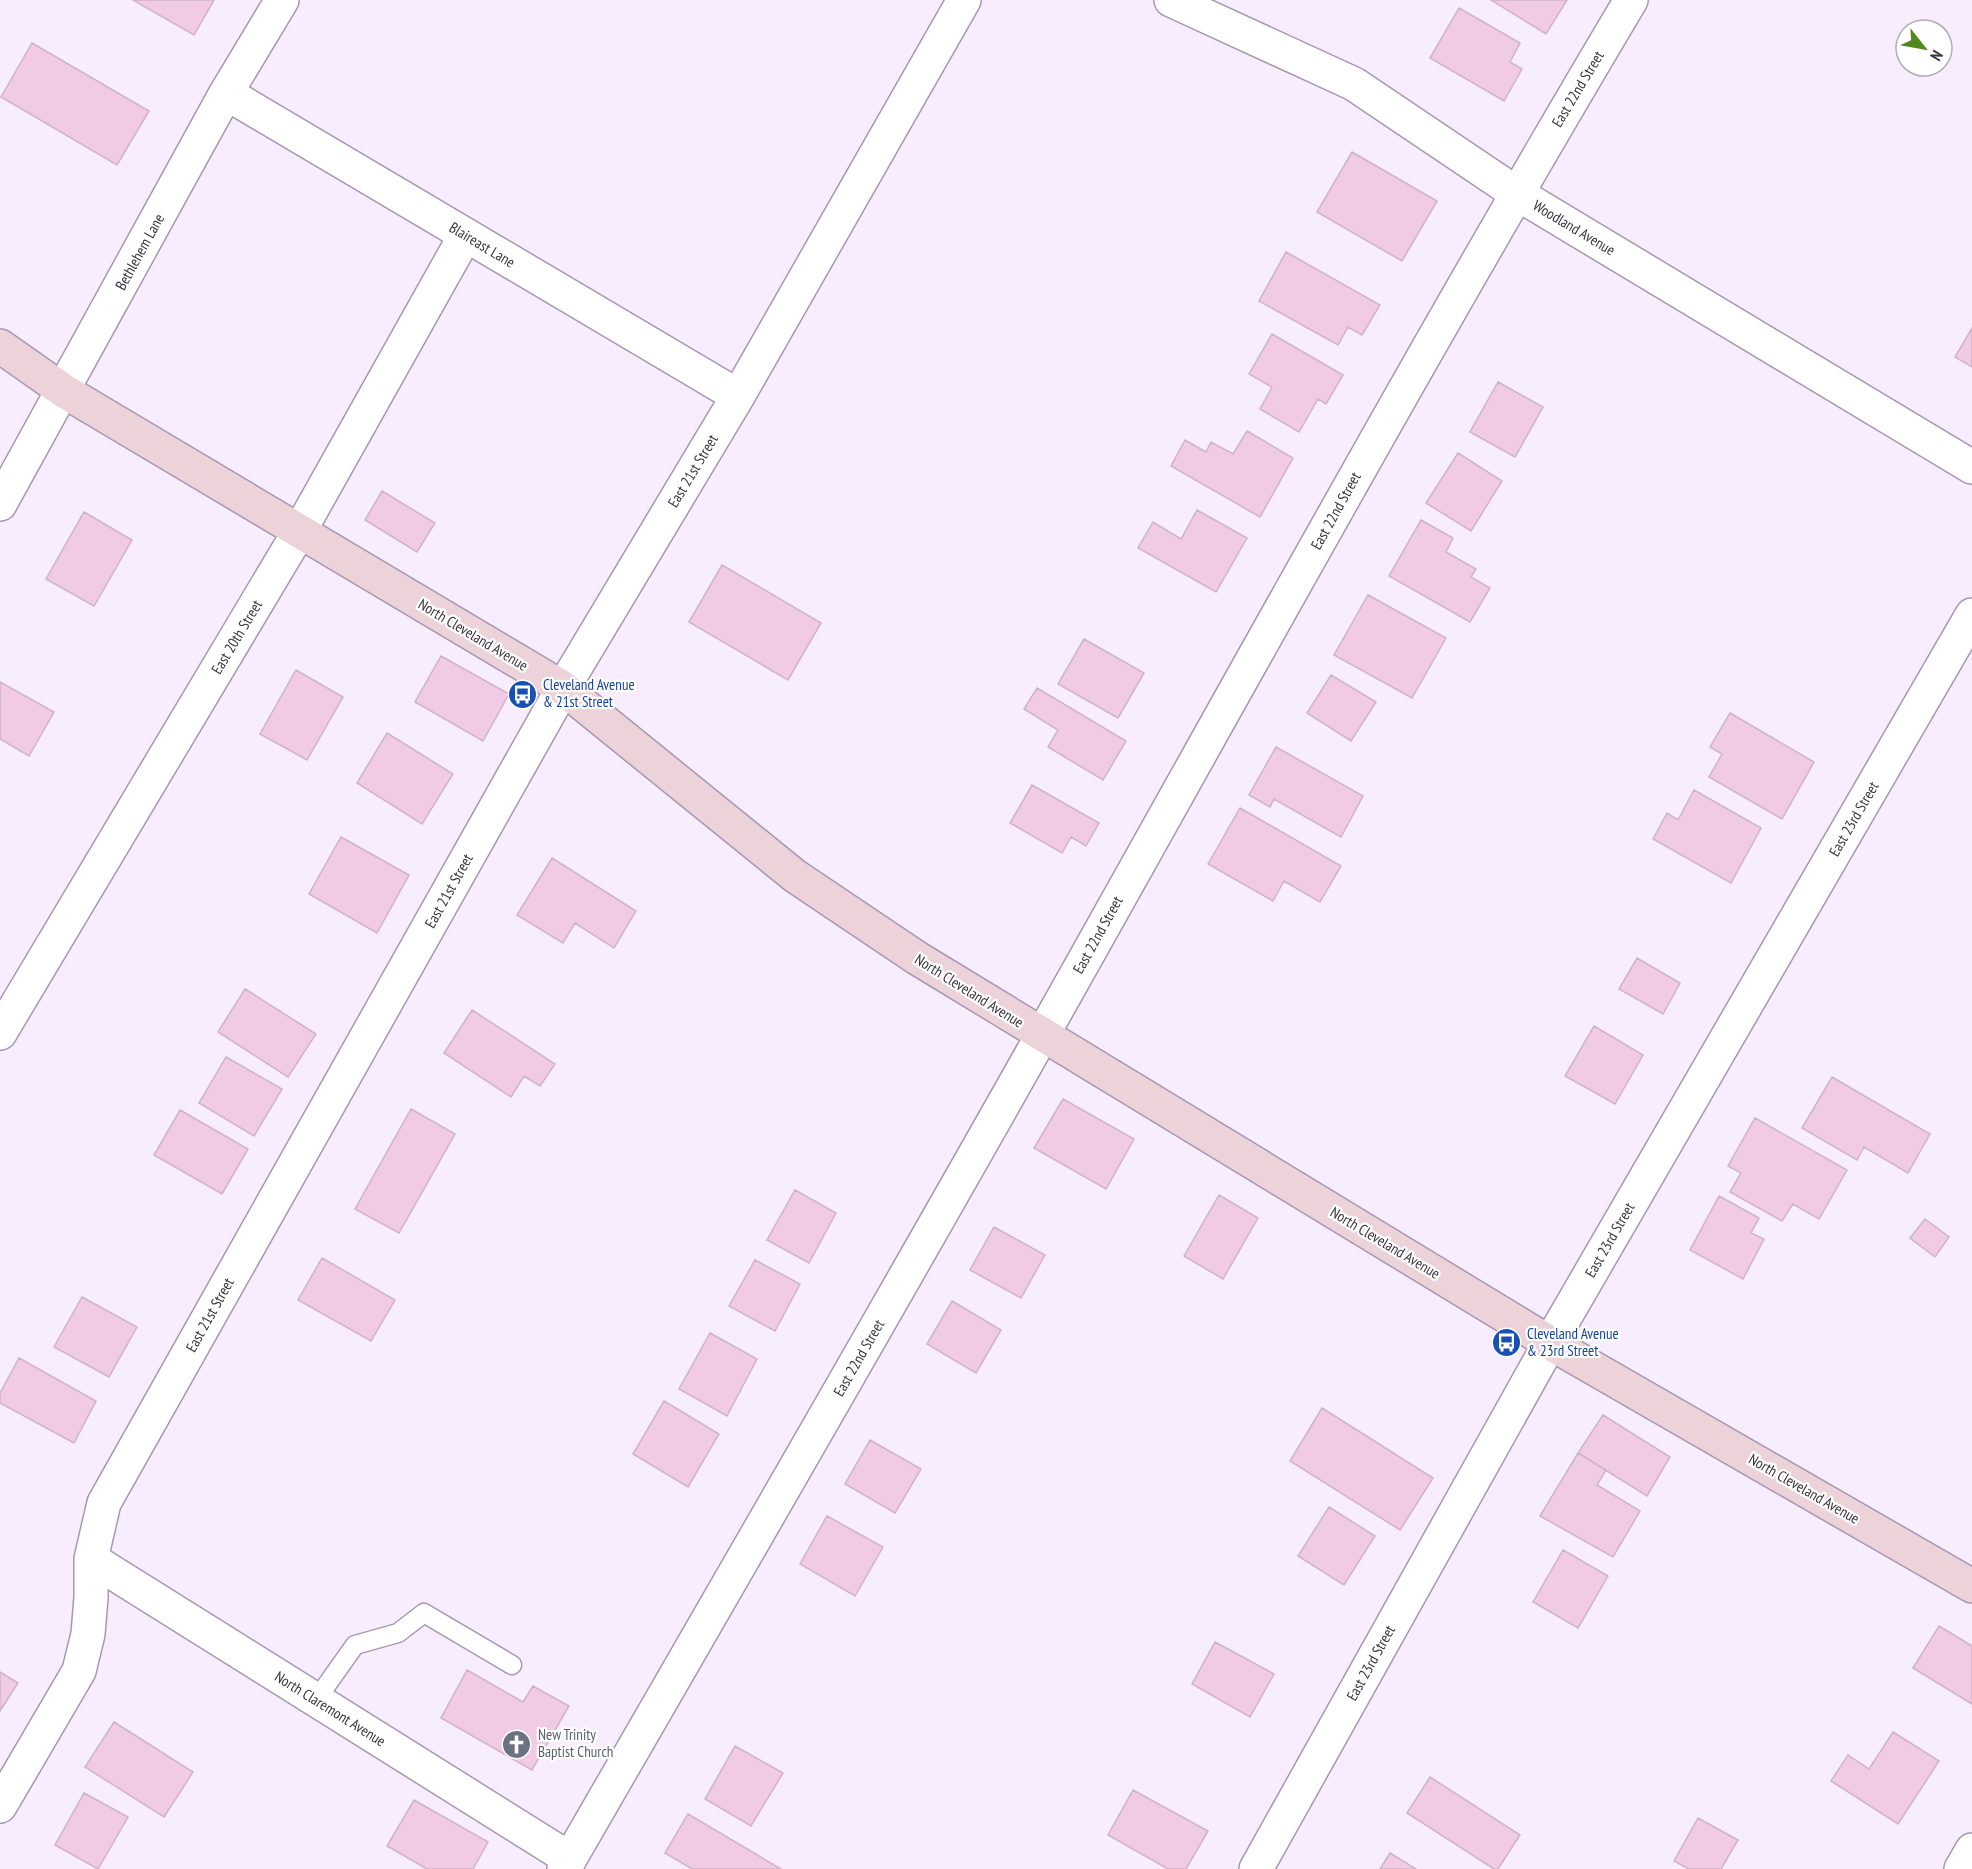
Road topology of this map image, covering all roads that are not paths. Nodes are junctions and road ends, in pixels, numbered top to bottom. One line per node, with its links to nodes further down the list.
1 (282, 0): 5 (street, Bethlehem Lane)
2 (964, 0): 10 (street, East 21st Street)
3 (1171, 0): 6 (street, Woodland Avenue)
4 (1631, 0): 6 (street, East 22nd Street)
5 (226, 93): 7 (street, Blaireast Lane); 9 (street, Bethlehem Lane)
6 (1516, 193): 11 (street, Woodland Avenue); 17 (street, East 22nd Street)
7 (465, 236): 10 (street, Blaireast Lane); 13 (street, East 20th Street)
8 (0, 346): 9 (street, North Cleveland Avenue)
9 (64, 391): 12 (street, Bethlehem Lane); 13 (street, North Cleveland Avenue)
10 (738, 396): 15 (street, East 21st Street)
11 (1972, 467)
12 (0, 504)
13 (299, 532): 15 (street, North Cleveland Avenue); 16 (street, East 20th Street)
14 (1972, 615): 18 (street, East 23rd Street)
15 (564, 688): 17 (street, North Cleveland Avenue); 19 (street, East 21st Street)
16 (0, 1033)
17 (1042, 1035): 18 (street, North Cleveland Avenue); 25 (street, East 22nd Street)
18 (1550, 1343): 20 (street, North Cleveland Avenue); 26 (street, East 23rd Street)
19 (91, 1559): 22 (street, North Claremont Avenue); 23 (street, East 21st Street)
20 (1972, 1586)
21 (512, 1665): 22 (lane)
22 (316, 1700): 25 (street, North Claremont Avenue)
23 (4, 1791)
24 (1972, 1850): 27 (street)
25 (567, 1864)
26 (1256, 1869)
27 (1961, 1869)

